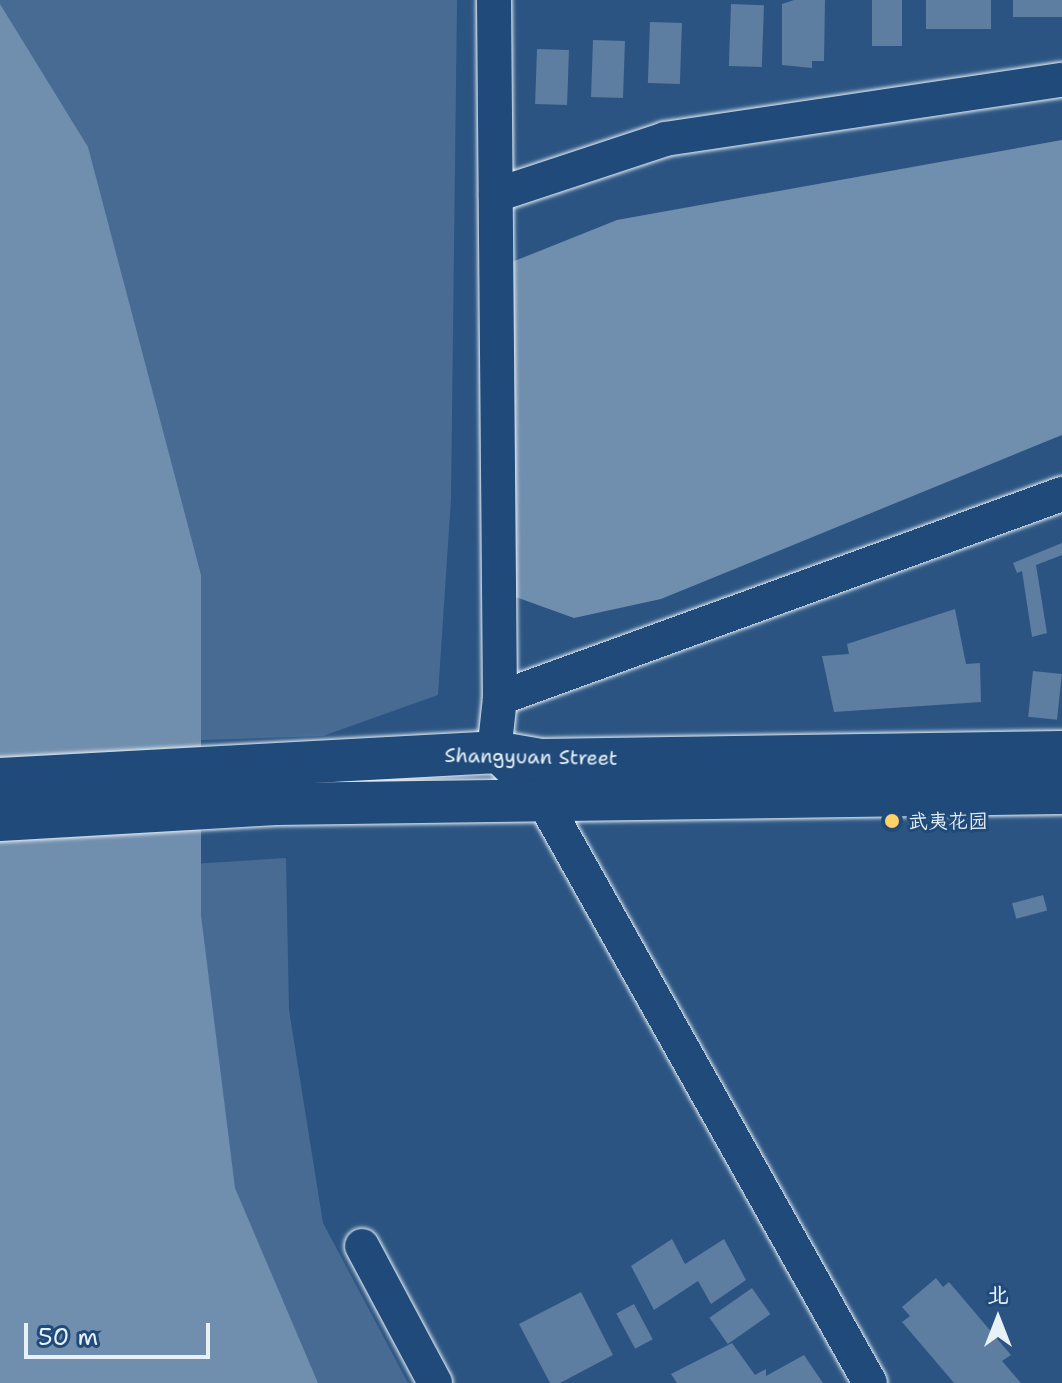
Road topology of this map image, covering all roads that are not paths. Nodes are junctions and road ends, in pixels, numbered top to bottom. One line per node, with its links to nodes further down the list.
1 (494, 0): 3 (street)
2 (1062, 80): 3 (street)
3 (496, 195): 5 (street)
4 (1062, 494): 5 (street)
5 (500, 698): 6 (street)
6 (494, 752): 7 (main road, Shangyuan Street); 9 (main road, Shangyuan Street); 11 (street)
7 (1062, 752)
8 (0, 779): 9 (main road, Shangyuan Street)
9 (275, 784): 11 (main road, Shangyuan Street); 12 (main road, Shangyuan Street)
10 (1062, 793): 11 (main road, Shangyuan Street)
11 (543, 800): 15 (street)
12 (0, 820)
13 (362, 1246): 14 (street)
14 (435, 1383)
15 (870, 1383)

